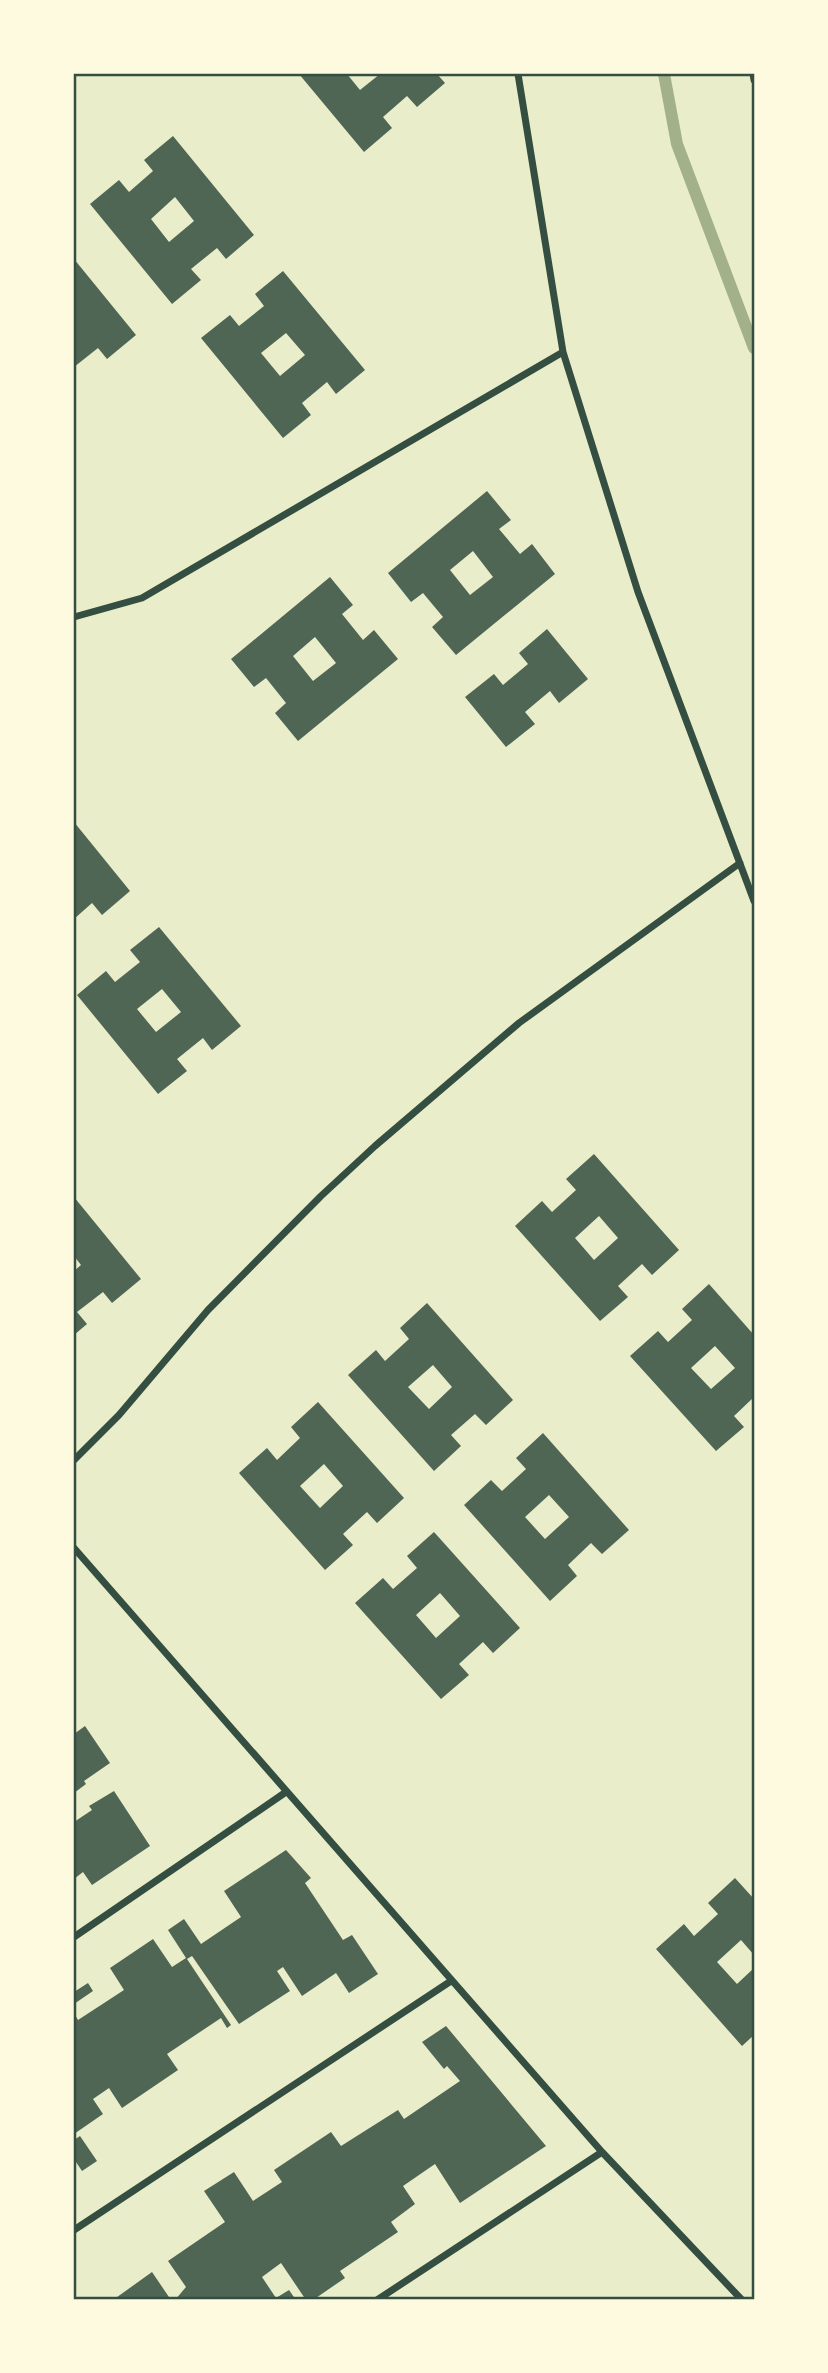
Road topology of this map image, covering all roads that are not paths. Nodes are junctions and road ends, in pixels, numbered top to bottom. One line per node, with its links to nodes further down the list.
1 (519, 74): 4 (street)
2 (753, 74): 3 (street)
3 (754, 80)
4 (563, 352): 5 (street); 6 (street)
5 (74, 617)
6 (740, 863): 7 (street); 8 (street)
7 (754, 901)
8 (74, 1461)
9 (74, 1548): 10 (street)
10 (286, 1792): 11 (street); 12 (street)
11 (74, 1937)
12 (452, 1982): 13 (street); 14 (street)
13 (602, 2152): 15 (street); 16 (street)
14 (74, 2230)
15 (377, 2300)
16 (742, 2300)

